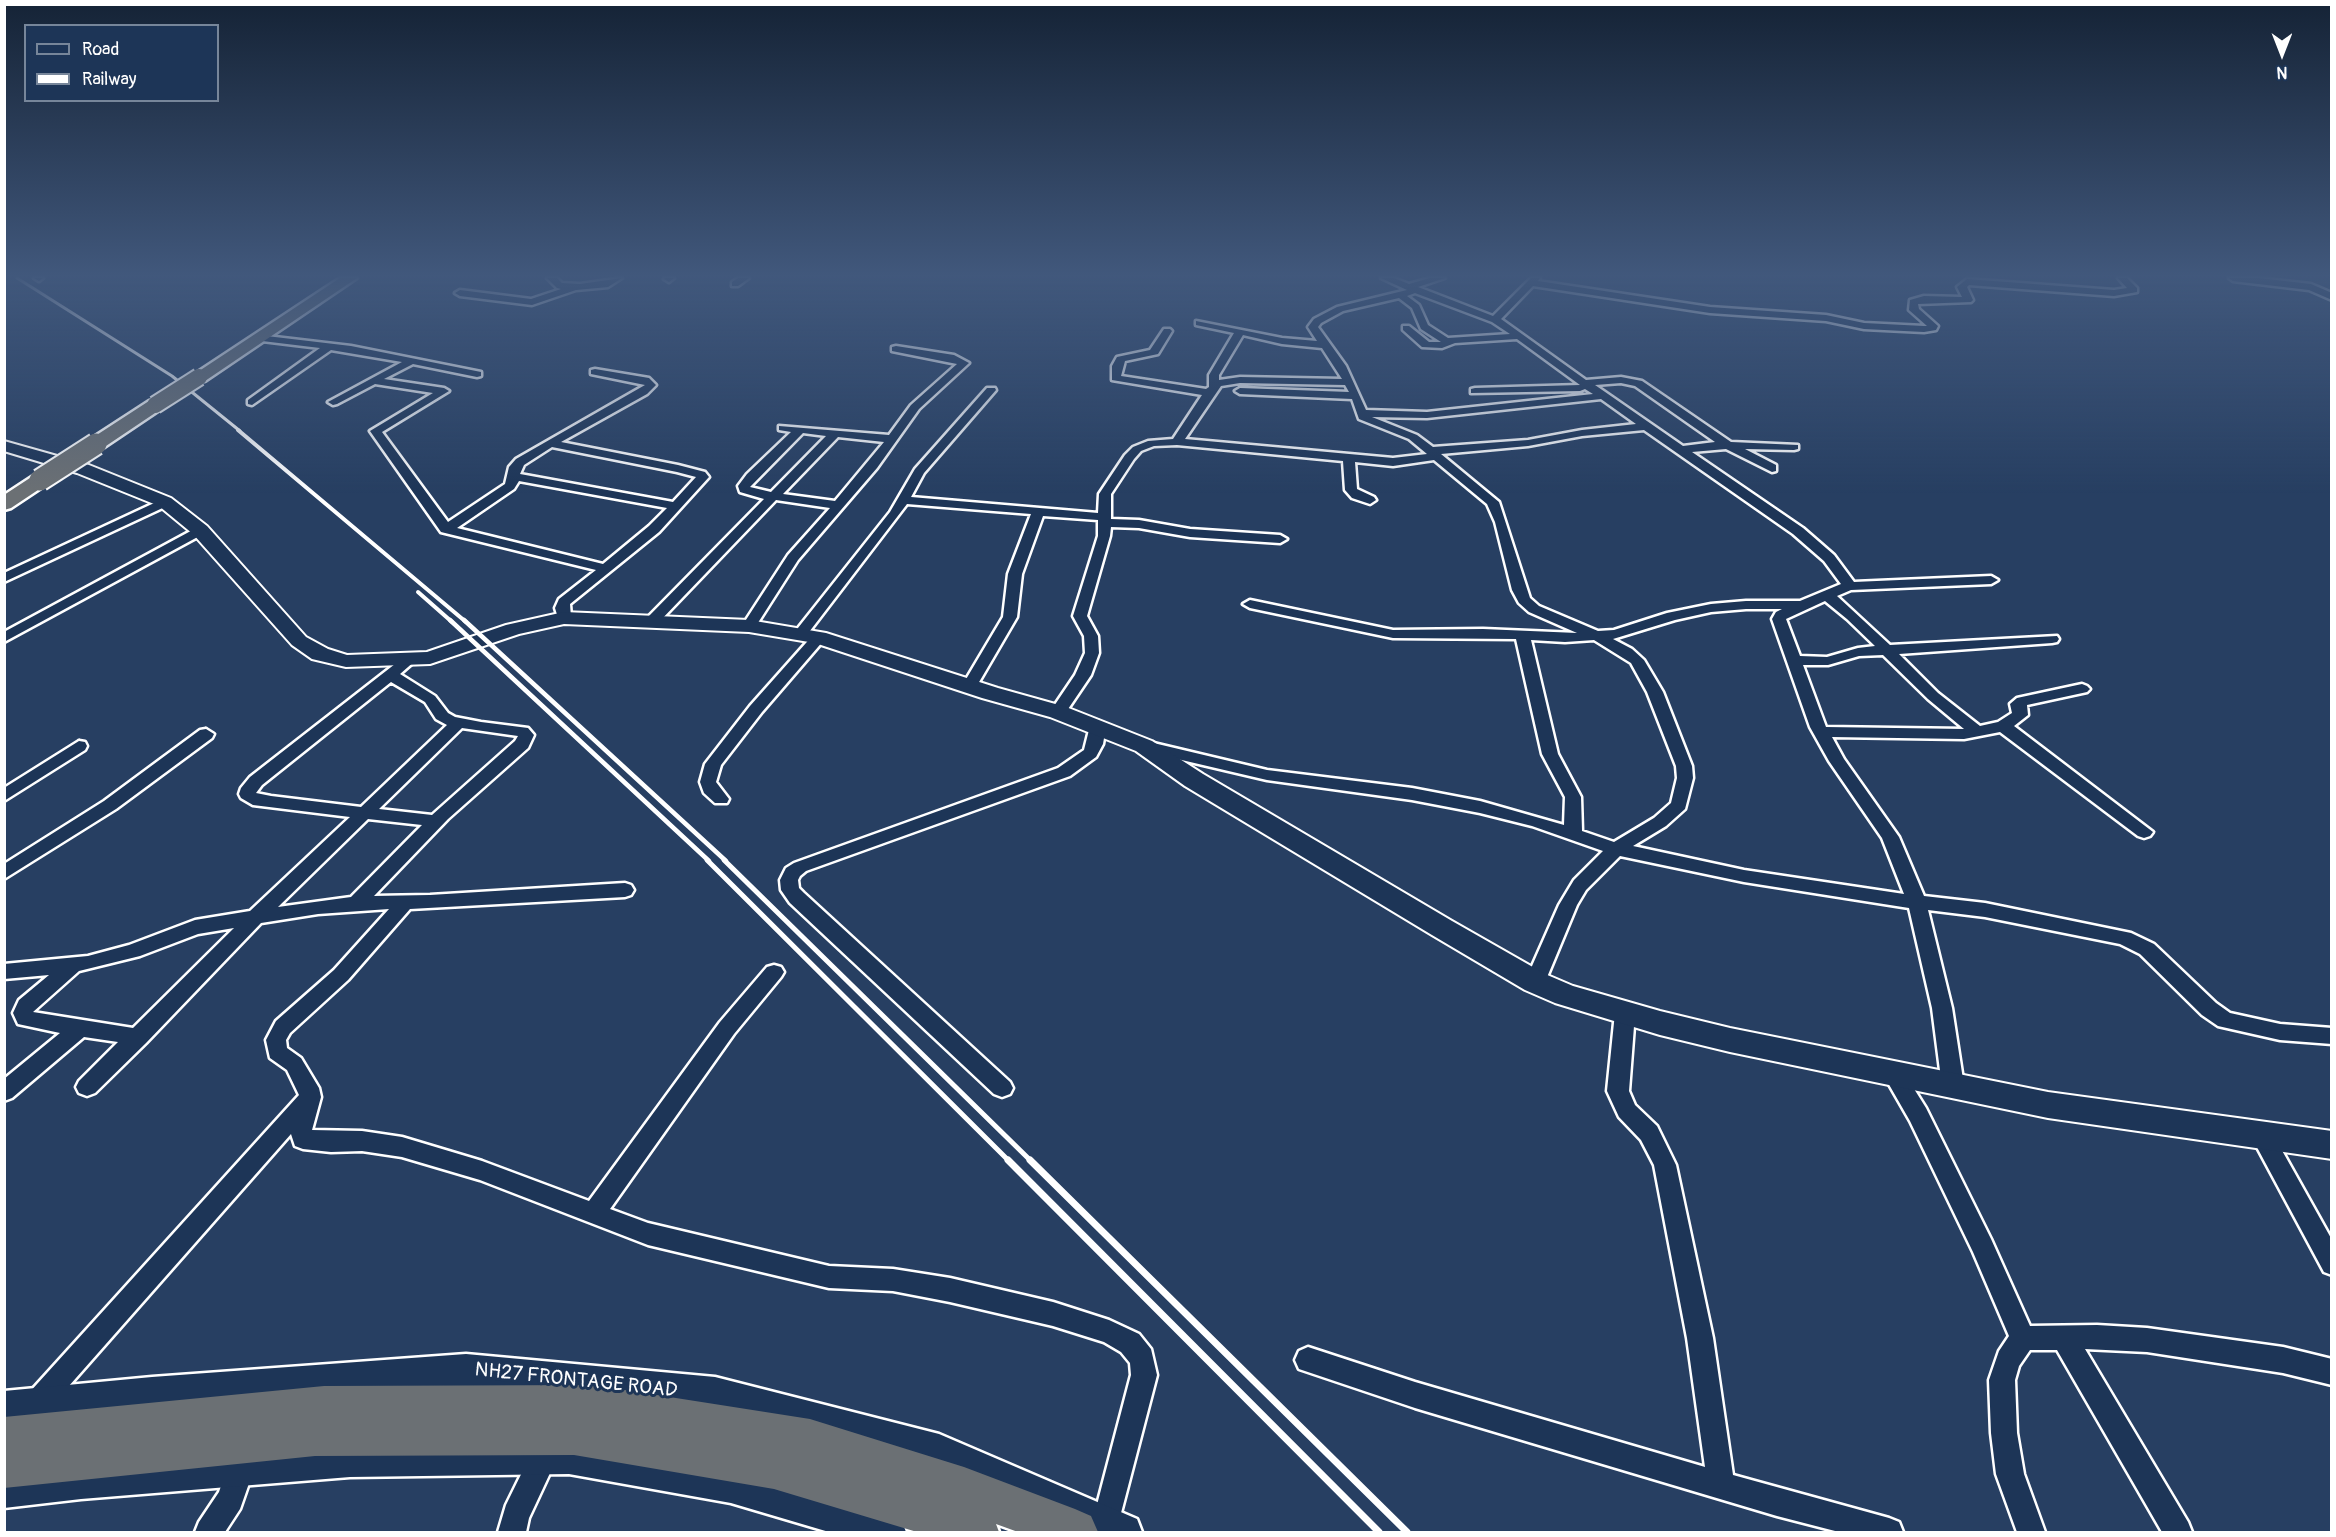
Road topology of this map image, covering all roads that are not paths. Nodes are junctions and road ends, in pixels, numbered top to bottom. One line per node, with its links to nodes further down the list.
1 (240, 350): 42 (highway, bridge)
2 (325, 350): 20 (street)
3 (352, 350): 9 (street)
4 (901, 350): 27 (street)
5 (1155, 350): 15 (street)
6 (1229, 350): 15 (street)
7 (1328, 350): 13 (street)
8 (1538, 350): 14 (street)
9 (414, 360): 11 (street); 12 (street)
10 (595, 372): 29 (street)
11 (477, 374)
12 (373, 381): 21 (street); 47 (street)
13 (1349, 382): 15 (street); 18 (street)
14 (1587, 385): 17 (street); 19 (street); 30 (street)
15 (1212, 389): 18 (street); 28 (street)
16 (991, 390): 39 (street)
17 (1475, 391)
18 (1356, 396): 22 (street)
19 (1603, 396): 22 (street); 23 (street)
20 (252, 402)
21 (333, 402)
22 (1361, 413): 34 (street)
23 (1647, 426): 33 (street); 34 (street)
24 (783, 428): 25 (street)
25 (800, 430): 26 (street); 38 (street)
26 (835, 433): 27 (street); 38 (street)
27 (893, 438): 43 (street)
28 (1177, 442): 35 (street); 46 (street)
29 (550, 443): 37 (street); 44 (street)
30 (1728, 445): 32 (street); 33 (street); 36 (street)
31 (4, 446): 41 (main road)
32 (1794, 447)
33 (1683, 450): 53 (street)
34 (1432, 453): 35 (street); 62 (street)
35 (1349, 459): 40 (street)
36 (1772, 468)
37 (514, 476): 44 (street); 47 (street)
38 (772, 496): 43 (street); 58 (street)
39 (905, 500): 45 (street); 60 (street)
40 (1370, 500)
41 (165, 502): 48 (main road); 51 (street)
42 (4, 504)
43 (837, 505): 59 (street)
44 (676, 506): 50 (street)
45 (1039, 510): 46 (street); 68 (street)
46 (1105, 520): 49 (street); 70 (street)
47 (446, 529): 50 (street)
48 (200, 530): 63 (street); 67 (main road)
49 (1280, 539)
50 (605, 568): 57 (street)
51 (4, 578)
52 (1991, 580): 53 (street)
53 (1849, 586): 54 (street)
54 (1828, 597): 56 (street); 65 (street)
55 (1250, 604): 61 (street)
56 (1801, 606): 62 (street); 66 (street)
57 (564, 618): 58 (main road); 67 (main road)
58 (653, 620): 59 (main road)
59 (749, 626): 60 (main road)
60 (810, 635): 68 (main road); 80 (street)
61 (1523, 637): 62 (street); 84 (street)
62 (1599, 637): 85 (street)
63 (4, 638)
64 (2052, 639): 65 (street)
65 (1889, 651): 66 (street); 75 (street)
66 (1794, 660): 74 (street)
67 (400, 668): 71 (street); 81 (street)
68 (970, 686): 70 (main road)
69 (2082, 689): 73 (street)
70 (1058, 712): 72 (main road)
71 (458, 723): 81 (street); 82 (street)
72 (1098, 726): 78 (main road); 103 (street)
73 (2003, 726): 75 (street); 83 (street)
74 (1821, 732): 75 (street); 88 (street)
75 (1978, 732)
76 (206, 734): 86 (street)
77 (78, 746): 79 (street)
78 (1144, 746): 84 (street); 95 (main road)
79 (4, 796)
80 (721, 799)
81 (365, 812): 82 (street); 91 (street)
82 (435, 821): 89 (street)
83 (2144, 832)
84 (1573, 834): 85 (street)
85 (1616, 849): 88 (street); 95 (street)
86 (4, 873)
87 (625, 890): 90 (street)
88 (1917, 902): 98 (street); 101 (street)
89 (356, 903): 90 (street); 91 (street)
90 (405, 903): 105 (street)
91 (258, 915): 92 (street); 99 (street)
92 (73, 965): 93 (street); 97 (street)
93 (4, 972)
94 (774, 972): 108 (street)
95 (1535, 982): 96 (main road)
96 (1625, 1013): 100 (main road); 119 (street)
97 (82, 1027): 99 (street); 104 (street)
98 (2331, 1036)
99 (139, 1037): 102 (street)
100 (1894, 1074): 101 (main road); 110 (street)
101 (1953, 1086): 106 (main road)
102 (87, 1087)
103 (1002, 1088)
104 (4, 1092)
105 (310, 1097): 108 (street); 114 (street)
106 (2262, 1136): 107 (main road); 109 (street)
107 (2331, 1145)
108 (594, 1213): 121 (street)
109 (2331, 1264)
110 (2023, 1338): 111 (street); 127 (street)
111 (2064, 1338): 113 (street); 128 (street)
112 (1308, 1360): 119 (street)
113 (2331, 1372)
114 (20, 1406): 115 (street)
115 (257, 1427): 116 (highway); 117 (street); 118 (highway); 120 (street); 121 (highway); 122 (street); 125 (highway)
116 (4, 1439)
117 (543, 1458): 123 (street); 124 (street)
118 (4, 1466)
119 (1721, 1485): 126 (street)
120 (4, 1491)
121 (1101, 1530)
122 (209, 1533)
123 (512, 1533)
124 (888, 1533)
125 (976, 1533)
126 (1889, 1533)
127 (2031, 1533)
128 (2178, 1533)

